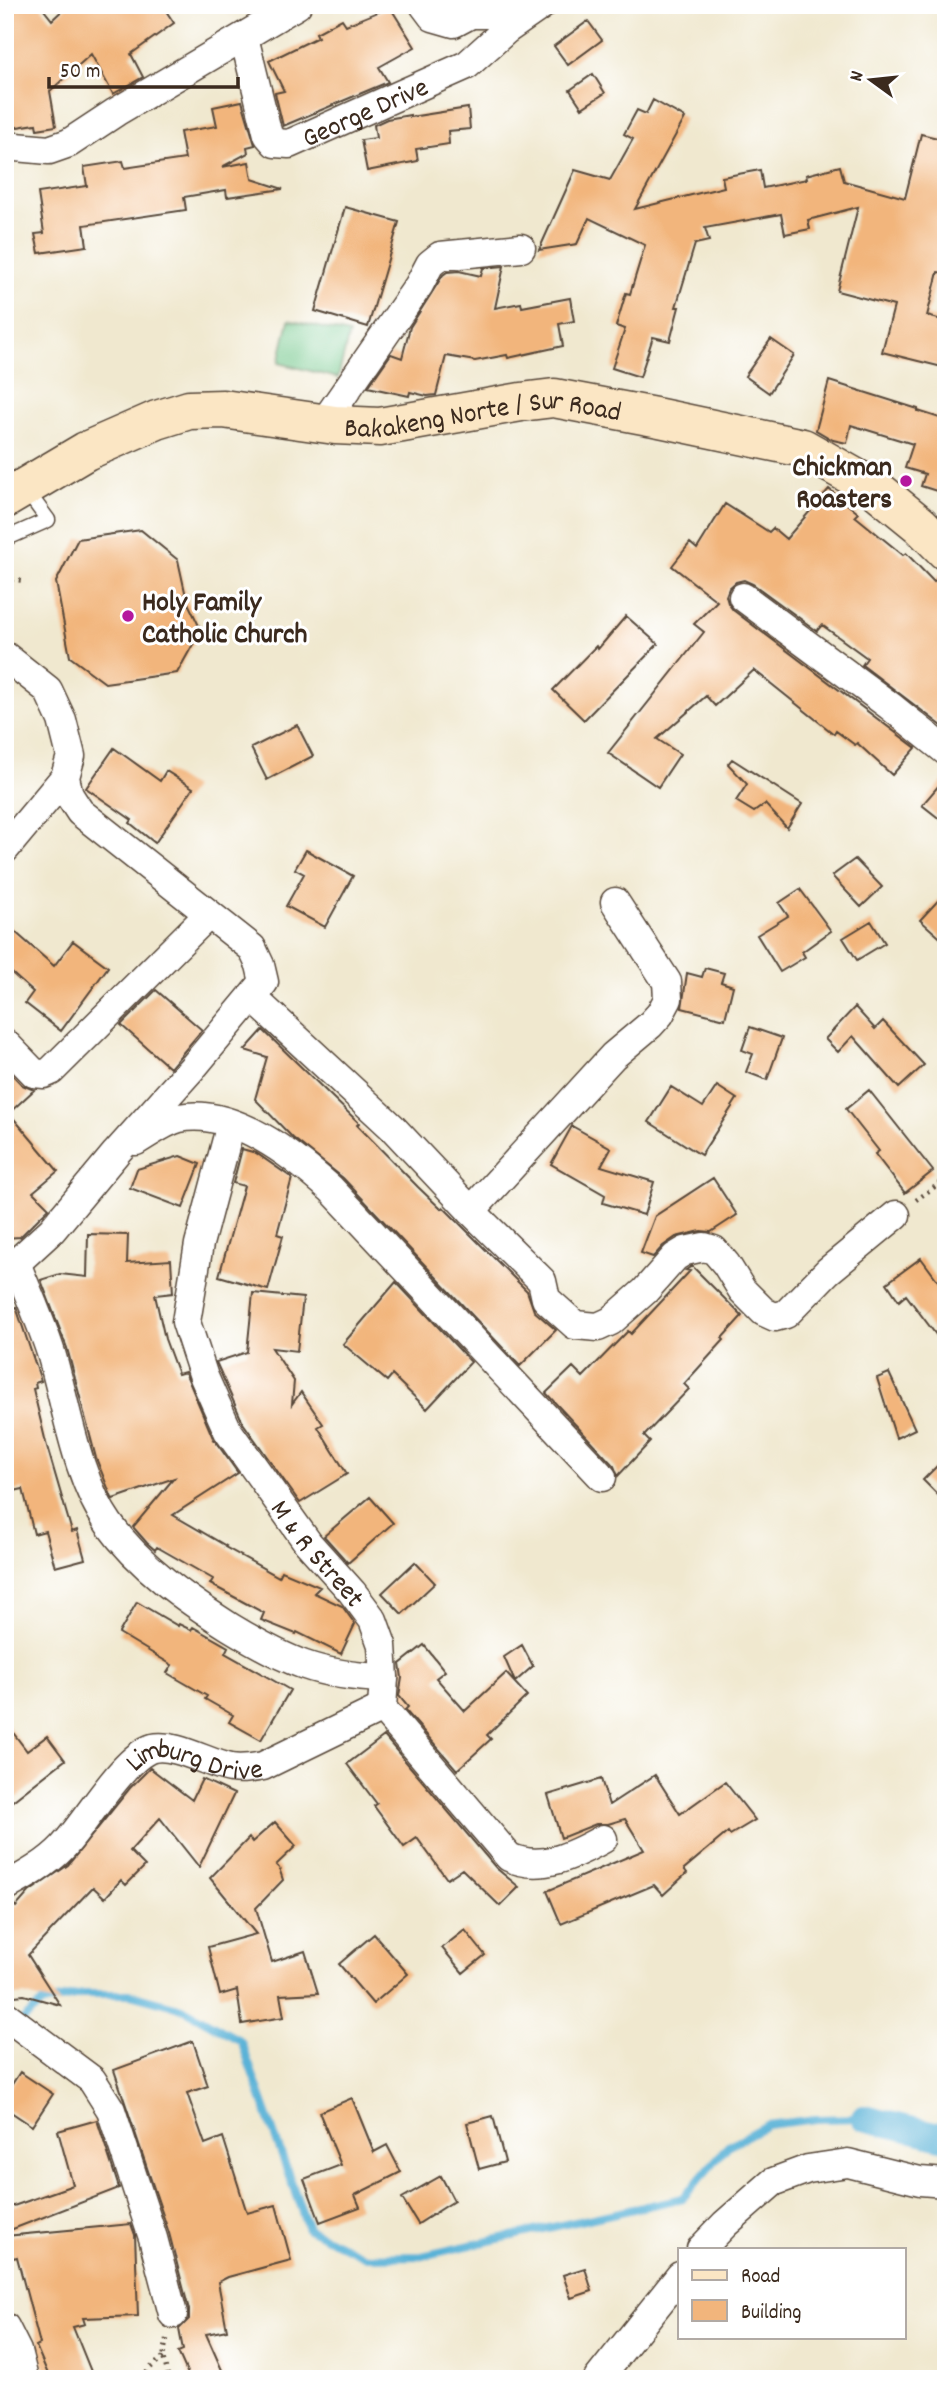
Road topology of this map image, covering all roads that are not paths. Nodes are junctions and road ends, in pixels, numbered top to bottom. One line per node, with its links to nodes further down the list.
1 (297, 5): 4 (street)
2 (424, 5): 3 (street)
3 (535, 9): 4 (street, George Drive)
4 (244, 37): 5 (street)
5 (5, 146)
6 (521, 247): 7 (street)
7 (323, 424): 8 (main road, Bakakeng Norte / Sur Road); 10 (main road, Bakakeng Norte / Sur Road)
8 (15, 494): 9 (lane)
9 (5, 539)
10 (946, 551)
11 (743, 597): 13 (street)
12 (5, 656): 14 (street)
13 (942, 743)
14 (65, 777): 15 (street); 17 (street)
15 (5, 849)
16 (615, 902): 22 (street)
17 (209, 914): 18 (street); 19 (street)
18 (253, 998): 21 (street); 22 (street)
19 (5, 1043)
20 (231, 1124): 21 (street); 25 (street); 26 (street, M & R Street)
21 (116, 1153): 24 (street)
22 (471, 1211): 23 (street)
23 (896, 1215)
24 (11, 1261): 26 (street)
25 (602, 1478)
26 (384, 1678): 27 (street, M & R Street)
27 (382, 1708): 28 (street); 29 (street, Limburg Drive)
28 (603, 1839)
29 (5, 1887)
30 (5, 2015): 34 (street)
31 (946, 2183): 32 (street)
32 (702, 2248)
33 (678, 2279): 37 (street)
34 (173, 2314)
35 (5, 2327): 36 (street)
36 (24, 2379)
37 (598, 2379)

